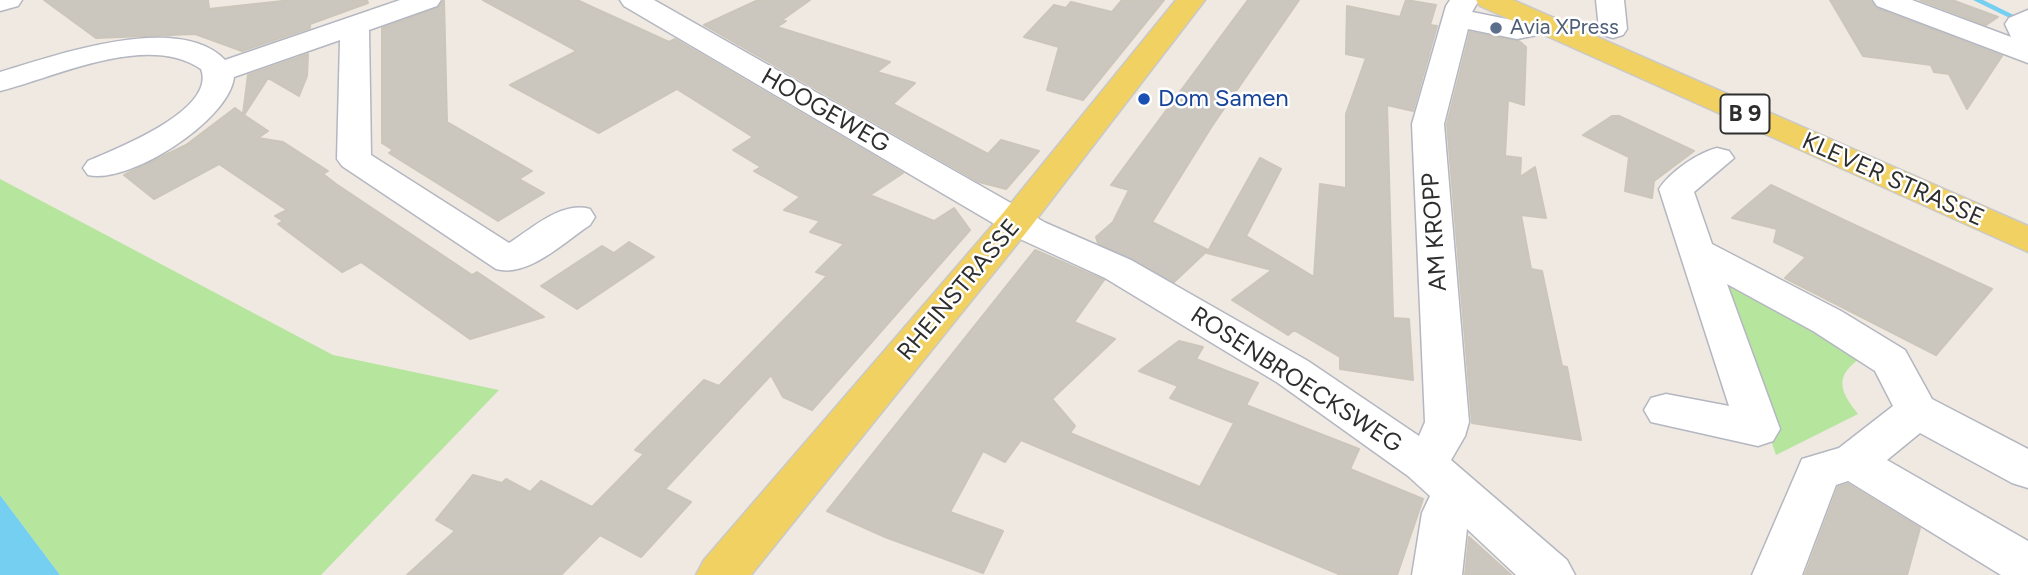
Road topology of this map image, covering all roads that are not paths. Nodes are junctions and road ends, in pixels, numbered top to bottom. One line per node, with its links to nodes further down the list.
1 (8, 0): 8 (street)
2 (427, 0): 11 (street)
3 (634, 0): 19 (street, HOOGEWEG)
4 (1191, 0): 19 (main road, RHEINSTRASSE)
5 (1490, 0): 10 (main road, KLEVER STRASSE / B 9)
6 (1610, 0): 12 (street)
7 (1887, 0): 13 (street)
8 (0, 3)
9 (1461, 9): 10 (street); 26 (street, AM KROPP)
10 (1547, 25): 20 (main road, KLEVER STRASSE / B 9)
11 (355, 27): 14 (street); 18 (street)
12 (1613, 29)
13 (2028, 54)
14 (219, 72): 15 (street); 17 (street)
15 (0, 82)
16 (1717, 158): 21 (street)
17 (100, 168)
18 (577, 217)
19 (1016, 221): 26 (street, ROSENBROECKSWEG); 28 (main road, RHEINSTRASSE)
20 (2028, 240)
21 (1696, 251): 22 (street); 23 (street)
22 (1666, 410)
23 (1917, 411): 24 (street); 25 (street)
24 (1853, 462): 27 (street); 31 (street)
25 (2028, 470)
26 (1439, 478): 29 (street, AM KROPP); 30 (street, ROSENBROECKSWEG)
27 (2028, 566)
28 (721, 575)
29 (1437, 575)
30 (1550, 575)
31 (1777, 575)

